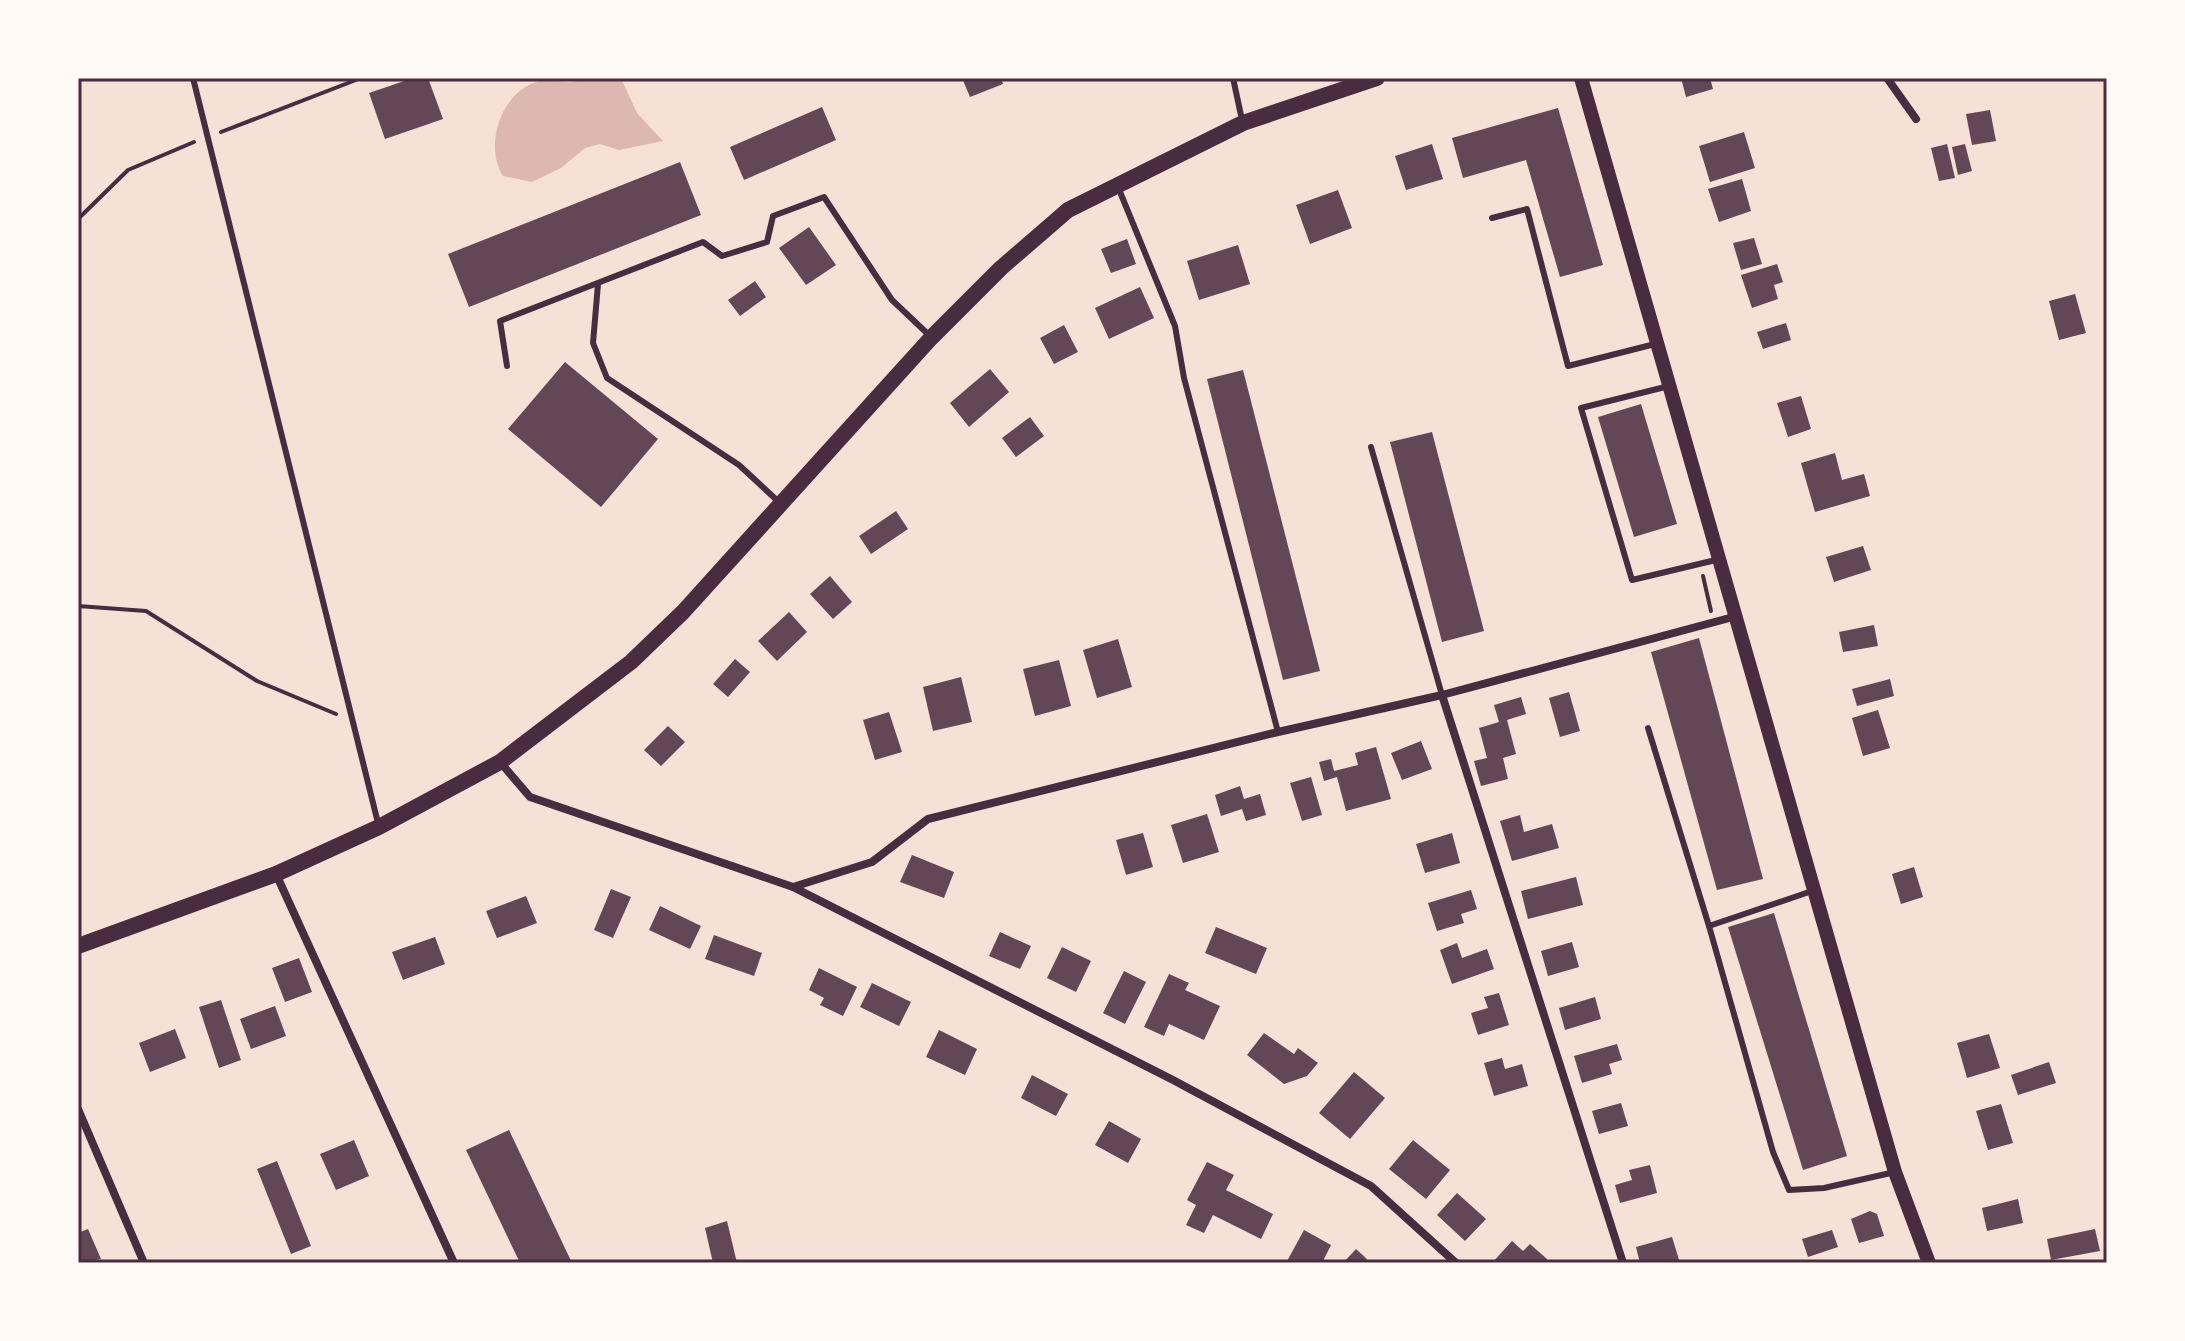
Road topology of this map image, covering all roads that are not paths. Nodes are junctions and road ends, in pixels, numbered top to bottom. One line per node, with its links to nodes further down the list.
1 (193, 78): 23 (lane)
2 (1233, 78): 7 (lane)
3 (1377, 78): 7 (main road)
4 (1581, 78): 12 (street)
5 (1887, 78): 6 (street)
6 (1916, 119)
7 (1243, 123): 8 (main road)
8 (1117, 184): 11 (main road); 21 (lane)
9 (1492, 218): 12 (lane)
10 (598, 284): 11 (lane); 13 (lane); 16 (lane)
11 (931, 338): 16 (main road)
12 (1659, 343): 14 (street)
13 (507, 366)
14 (1671, 386): 17 (street); 17 (lane)
15 (1371, 447): 19 (lane)
16 (781, 504): 22 (main road)
17 (1720, 559): 18 (street)
18 (1737, 616): 19 (street); 26 (street)
19 (1442, 695): 21 (street); 34 (street)
20 (1648, 728): 27 (lane)
21 (1278, 732): 25 (street)
22 (500, 762): 23 (main road); 25 (street)
23 (379, 827): 24 (main road)
24 (276, 874): 28 (main road); 32 (street)
25 (793, 887): 33 (street)
26 (1814, 890): 27 (lane); 30 (street)
27 (1709, 926): 30 (lane)
28 (78, 946)
29 (78, 1109): 31 (street)
30 (1895, 1172): 35 (street)
31 (144, 1263)
32 (454, 1263)
33 (1456, 1263)
34 (1623, 1263)
35 (1929, 1263)

